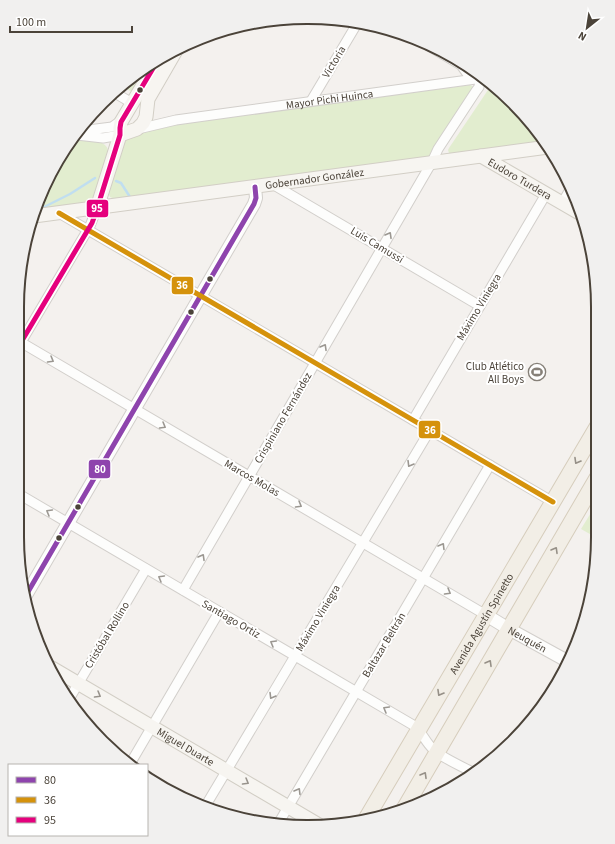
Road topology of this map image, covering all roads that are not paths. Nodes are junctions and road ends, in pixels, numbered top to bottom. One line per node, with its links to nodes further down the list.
1 (355, 28): 7 (street, Victoria)
2 (171, 59): 9 (main road)
3 (151, 71): 8 (main road)
4 (475, 80): 7 (street, Mayor Pichi Huinca)
5 (481, 84): 18 (street, Crispiniano Fernández)
6 (119, 96): 8 (street)
7 (311, 101): 11 (street, Mayor Pichi Huinca)
8 (132, 103): 9 (main road); 10 (main road)
9 (146, 109): 11 (street, Mayor Pichi Huinca); 13 (main road)
10 (122, 120): 12 (street); 14 (main road)
11 (176, 120): 13 (street, Mayor Pichi Huinca)
12 (87, 130)
13 (135, 130): 14 (main road, Mayor Pichi Huinca)
14 (120, 135): 15 (street, Mayor Pichi Huinca); 24 (main road)
15 (82, 136)
16 (541, 148): 17 (main road, Gobernador González)
17 (481, 156): 18 (main road, Gobernador González); 21 (main road, Eudoro Turdera)
18 (432, 162): 19 (main road, Gobernador González); 29 (street, Crispiniano Fernández, one-way to 18)
19 (274, 185): 20 (main road, Gobernador González); 29 (street, Luis Camussi)
20 (255, 187): 24 (main road, Gobernador González); 30 (street)
21 (546, 194): 23 (main road, Eudoro Turdera); 31 (street, Máximo Viniegra)
22 (567, 194): 23 (street)
23 (562, 203): 25 (main road, Eudoro Turdera)
24 (98, 208): 26 (main road, Gobernador González); 28 (street)
25 (574, 210)
26 (59, 213): 27 (main road, Gobernador González); 28 (street)
27 (39, 215)
28 (88, 230): 30 (street); 32 (street)
29 (382, 248): 31 (street, Luis Camussi); 34 (street, Crispiniano Fernández, one-way to 29)
30 (200, 296): 34 (street); 35 (street)
31 (480, 306): 36 (street, Máximo Viniegra)
32 (24, 334)
33 (24, 347): 35 (street, Marcos Molas, one-way to 35)
34 (315, 363): 36 (street); 40 (street, Crispiniano Fernández)
35 (134, 409): 40 (street, Marcos Molas, one-way to 40); 44 (street)
36 (413, 420): 37 (street)
37 (430, 430): 39 (street); 45 (street, Máximo Viniegra, one-way to 45)
38 (591, 436): 43 (main road, Avenida Agustín Spinetto, one-way to 43)
39 (490, 465): 43 (street); 47 (street, Baltazar Beltrán, one-way to 39)
40 (249, 476): 45 (street, Marcos Molas, one-way to 45); 48 (street, Crispiniano Fernández, one-way to 40)
41 (591, 488): 52 (main road, one-way to 41)
42 (24, 497): 44 (street, Santiago Ortiz, one-way to 42)
43 (553, 502): 51 (main road, Avenida Agustín Spinetto)
44 (68, 523): 46 (street, Santiago Ortiz); 49 (street)
45 (363, 543): 47 (street, Marcos Molas); 53 (street, Máximo Viniegra)
46 (146, 569): 48 (street, Santiago Ortiz, one-way to 46); 56 (street, Cristóbal Rollino)
47 (423, 578): 51 (street, Marcos Molas, one-way to 51); 57 (street, Baltazar Beltrán)
48 (183, 590): 50 (street, Santiago Ortiz)
49 (29, 591)
50 (219, 612): 53 (street, Santiago Ortiz, one-way to 50); 59 (street)
51 (486, 615): 52 (street, Neuquén); 60 (main road, Avenida Agustín Spinetto, one-way to 60)
52 (509, 629): 54 (street, Neuquén); 61 (main road, one-way to 52)
53 (295, 656): 57 (street, Santiago Ortiz); 64 (street, Máximo Viniegra, one-way to 64)
54 (563, 659)
55 (59, 672): 56 (main road, Miguel Duarte)
56 (79, 684): 58 (street, Cristóbal Rollino); 59 (main road, Miguel Duarte, one-way to 59)
57 (356, 692): 60 (street, Santiago Ortiz, one-way to 57); 67 (street, Baltazar Beltrán, one-way to 57)
58 (72, 694)
59 (152, 726): 62 (street); 64 (main road, Miguel Duarte)
60 (418, 730): 61 (street, Santiago Ortiz); 68 (main road, Avenida Agustín Spinetto)
61 (437, 753): 63 (street); 65 (main road, one-way to 61)
62 (133, 759)
63 (468, 770)
64 (227, 771): 66 (street, Máximo Viniegra); 67 (main road, Miguel Duarte, one-way to 67)
65 (409, 801)
66 (208, 802)
67 (288, 807): 69 (street, Baltazar Beltrán); 70 (main road, Miguel Duarte)
68 (369, 813)
69 (281, 819)
70 (311, 820)

